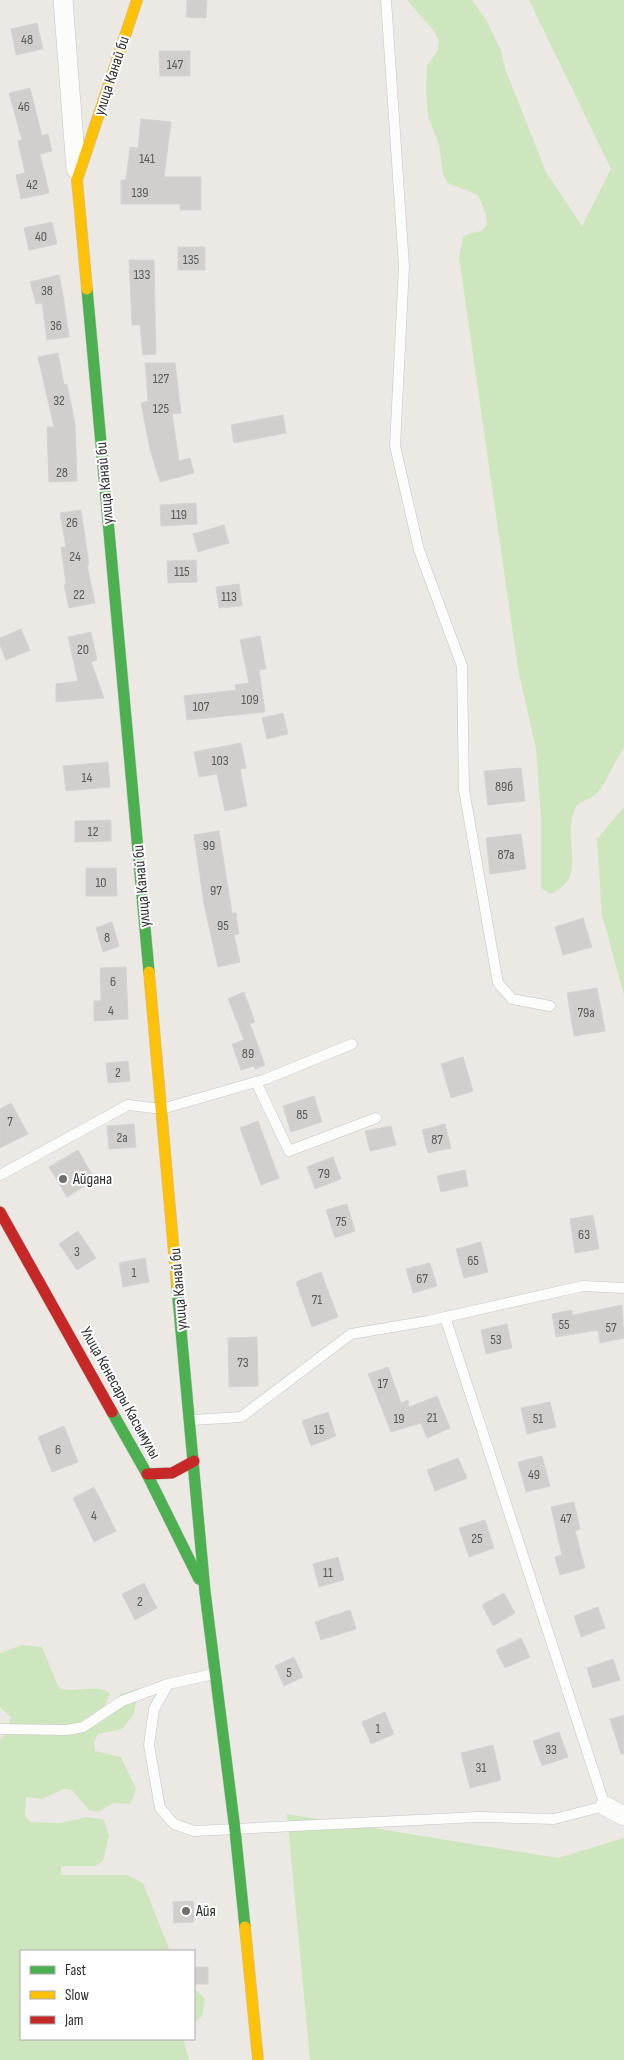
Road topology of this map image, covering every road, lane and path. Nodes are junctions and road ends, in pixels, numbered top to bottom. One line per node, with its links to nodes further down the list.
1 (63, 0): 4 (street, улица Канай би)
2 (137, 0): 4 (main road, улица Канай би)
3 (386, 0): 5 (lane)
4 (77, 180): 8 (main road, улица Канай би)
5 (550, 1006)
6 (352, 1044): 7 (lane)
7 (256, 1082): 8 (lane); 9 (lane)
8 (162, 1109): 10 (lane); 14 (main road, улица Канай би)
9 (376, 1118)
10 (0, 1175)
11 (0, 1212): 16 (main road, Улица Кенесары Касымулы)
12 (624, 1288): 13 (lane)
13 (445, 1318): 14 (lane); 21 (lane)
14 (191, 1420): 15 (main road, улица Канай би)
15 (194, 1461): 16 (main road); 17 (main road, улица Канай би)
16 (147, 1474): 17 (main road, Улица Кенесары Касымулы)
17 (205, 1592): 18 (main road, улица Канай би)
18 (215, 1674): 19 (lane); 23 (main road, улица Канай би)
19 (168, 1684): 20 (lane); 23 (lane)
20 (0, 1729)
21 (605, 1806): 22 (street); 23 (lane)
22 (624, 1816)
23 (235, 1830): 24 (main road, улица Канай би)
24 (258, 2060)

